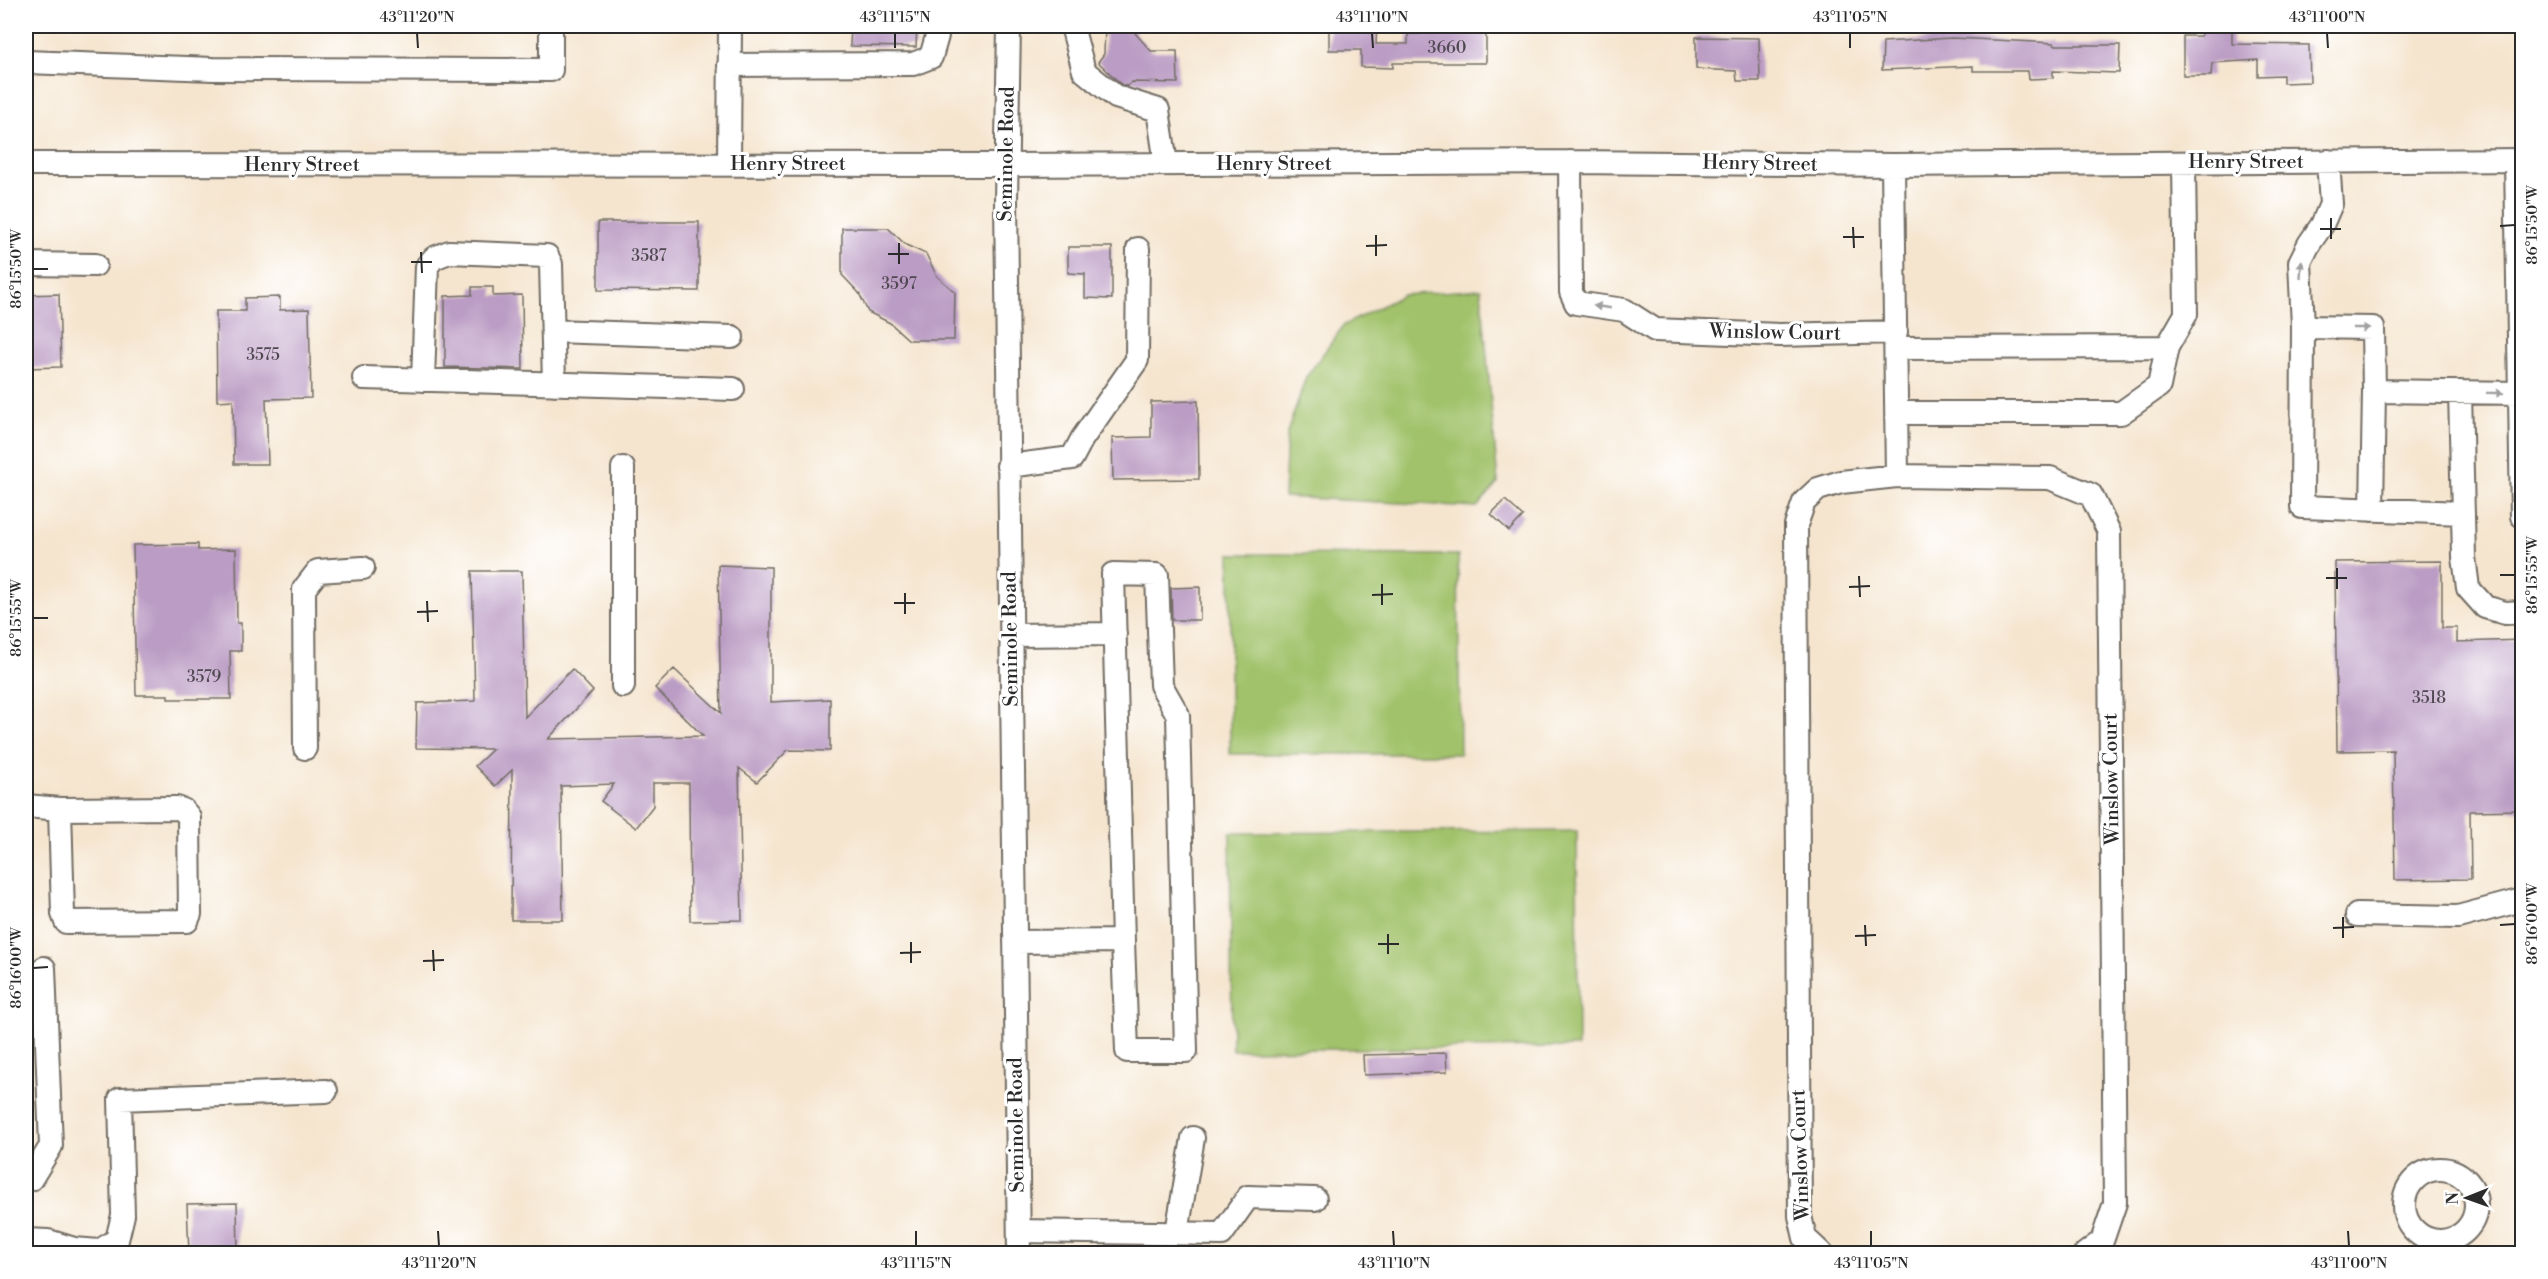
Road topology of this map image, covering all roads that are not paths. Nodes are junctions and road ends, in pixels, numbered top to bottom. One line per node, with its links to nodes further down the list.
1 (551, 26): 6 (street)
2 (730, 26): 7 (street)
3 (936, 26): 7 (street)
4 (1009, 26): 15 (street, Seminole Road)
5 (1072, 26): 14 (street)
6 (26, 62)
7 (729, 65): 13 (street)
8 (2519, 160): 9 (street, Henry Street); 31 (street)
9 (2328, 161): 11 (street, Henry Street); 20 (street, one-way to 9)
10 (1570, 162): 14 (street, Henry Street); 16 (street, Henry Street); 23 (street, Winslow Court, one-way to 10)
11 (2184, 163): 16 (street, Henry Street); 24 (street)
12 (26, 164): 13 (street, Henry Street)
13 (729, 164): 15 (street, Henry Street)
14 (1166, 164): 15 (street, Henry Street)
15 (1005, 165): 33 (street, Seminole Road)
16 (1893, 165): 23 (street)
17 (1138, 249): 33 (street)
18 (26, 264): 19 (street)
19 (95, 265)
20 (2303, 327): 29 (street, one-way to 29); 36 (street)
21 (553, 332): 22 (street); 26 (street); 27 (street)
22 (732, 337)
23 (1896, 340): 24 (street, Winslow Court); 32 (street)
24 (2167, 347): 32 (street)
25 (364, 378): 26 (street)
26 (423, 380): 27 (street)
27 (554, 384): 28 (street)
28 (733, 389)
29 (2374, 391): 30 (street); 36 (street)
30 (2460, 392): 31 (street, one-way to 31); 37 (street)
31 (2521, 393): 38 (street)
32 (1896, 413): 35 (street)
33 (1008, 466): 42 (street, Seminole Road)
34 (623, 468): 43 (street)
35 (1897, 476): 60 (street, Winslow Court); 61 (street, Winslow Court)
36 (2372, 510): 37 (street)
37 (2463, 513): 40 (street)
38 (2523, 516)
39 (363, 568): 44 (street)
40 (2523, 612)
41 (1115, 634): 42 (street); 49 (street); 49 (street)
42 (1011, 635): 50 (street, Seminole Road)
43 (623, 686)
44 (305, 748)
45 (26, 806): 46 (street)
46 (60, 809): 46 (street)
47 (2523, 900): 48 (street)
48 (2357, 915)
49 (1123, 941): 50 (street)
50 (1015, 942): 56 (street, Seminole Road)
51 (44, 968): 54 (street)
52 (326, 1091): 58 (street)
53 (1193, 1138): 57 (street)
54 (26, 1179)
55 (1315, 1199): 57 (street)
56 (1019, 1231): 57 (street); 59 (street, Seminole Road)
57 (1177, 1232)
58 (26, 1240)
59 (1019, 1254)
60 (1822, 1254)
61 (2085, 1254)

